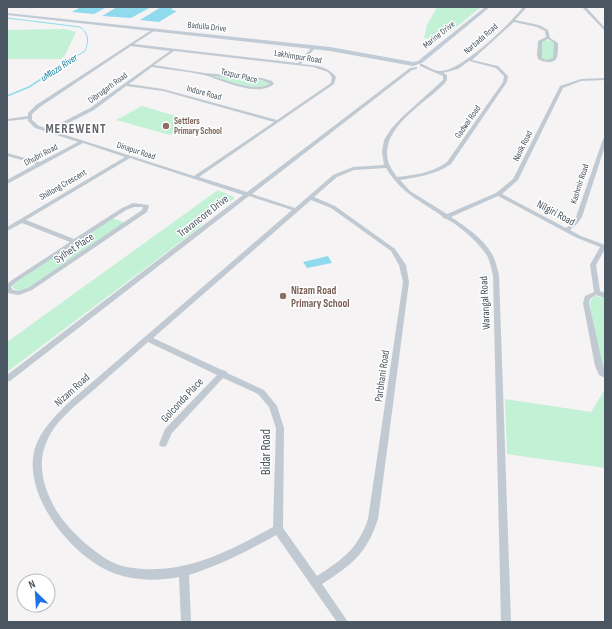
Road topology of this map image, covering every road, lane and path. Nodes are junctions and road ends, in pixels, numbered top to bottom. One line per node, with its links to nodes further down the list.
1 (488, 7): 14 (street, Marine Drive)
2 (525, 7): 5 (street, Narbada Road)
3 (584, 7): 7 (street)
4 (7, 14): 6 (street, Badulla Drive)
5 (513, 21): 8 (street); 12 (street, Narbada Road)
6 (153, 30): 9 (street); 10 (street, Badulla Drive)
7 (605, 30)
8 (548, 38): 8 (street)
9 (130, 45): 11 (street, Lakhimpur Road); 20 (street)
10 (314, 47): 13 (street); 14 (street, Badulla Drive)
11 (173, 50): 13 (street, Lakhimpur Road); 15 (street, Dibrugarh Road)
12 (470, 60): 16 (street, Narbada Road); 31 (street, Gadwal Road)
13 (299, 64): 22 (street, Lakhimpur Road)
14 (414, 65): 16 (street); 34 (street, Travancore Drive)
15 (151, 66): 17 (street, Tezpur Place); 19 (street, Dibrugarh Road)
16 (441, 72): 29 (street, Warangal Road)
17 (204, 74): 17 (street, Tezpur Place)
18 (605, 79): 33 (street, Nasik Road)
19 (126, 85): 22 (street, Indore Road); 23 (street, Dibrugarh Road)
20 (29, 117): 21 (street); 23 (street, Dinapur Road)
21 (7, 120)
22 (277, 121): 30 (street, Lakhimpur Road)
23 (49, 131): 25 (street, Dinapur Road)
24 (605, 139): 40 (street, Kashmir Road)
25 (82, 142): 27 (street, Dinapur Road); 28 (street, Dhubri Road)
26 (7, 154): 28 (street)
27 (129, 157): 30 (street, Dinapur Road); 38 (street, Shillong Crescent)
28 (40, 164): 32 (street, Dhubri Road)
29 (387, 166): 31 (street, Warangal Road); 35 (street, Nizam Road)
30 (194, 178): 34 (street, Dinapur Road)
31 (395, 179): 37 (street, Warangal Road)
32 (7, 182)
33 (498, 194): 37 (street, Nasik Road); 40 (street, Nilgiri Road)
34 (247, 195): 36 (street, Dinapur Road); 48 (street, Travancore Drive)
35 (310, 198): 36 (street, Nizam Road); 52 (street, Parbhani Road)
36 (297, 210): 45 (street, Nizam Road)
37 (445, 217): 55 (street, Warangal Road)
38 (21, 220): 39 (street, Shillong Crescent); 41 (street, Sylhet Place)
39 (7, 228)
40 (567, 230): 42 (street, Nilgiri Road)
41 (74, 241): 41 (street, Sylhet Place)
42 (604, 247): 43 (street)
43 (597, 292): 44 (street); 47 (street)
44 (605, 296)
45 (148, 339): 46 (street, Bidar Road); 51 (street, Nizam Road)
46 (223, 373): 49 (street, Golconda Place); 50 (street, Bidar Road)
47 (605, 376)
48 (7, 380)
49 (163, 444)
50 (278, 529): 51 (street, Nizam Road); 52 (street)
51 (184, 572): 53 (street)
52 (316, 582): 54 (street)
53 (186, 622)
54 (343, 622)
55 (506, 622)

